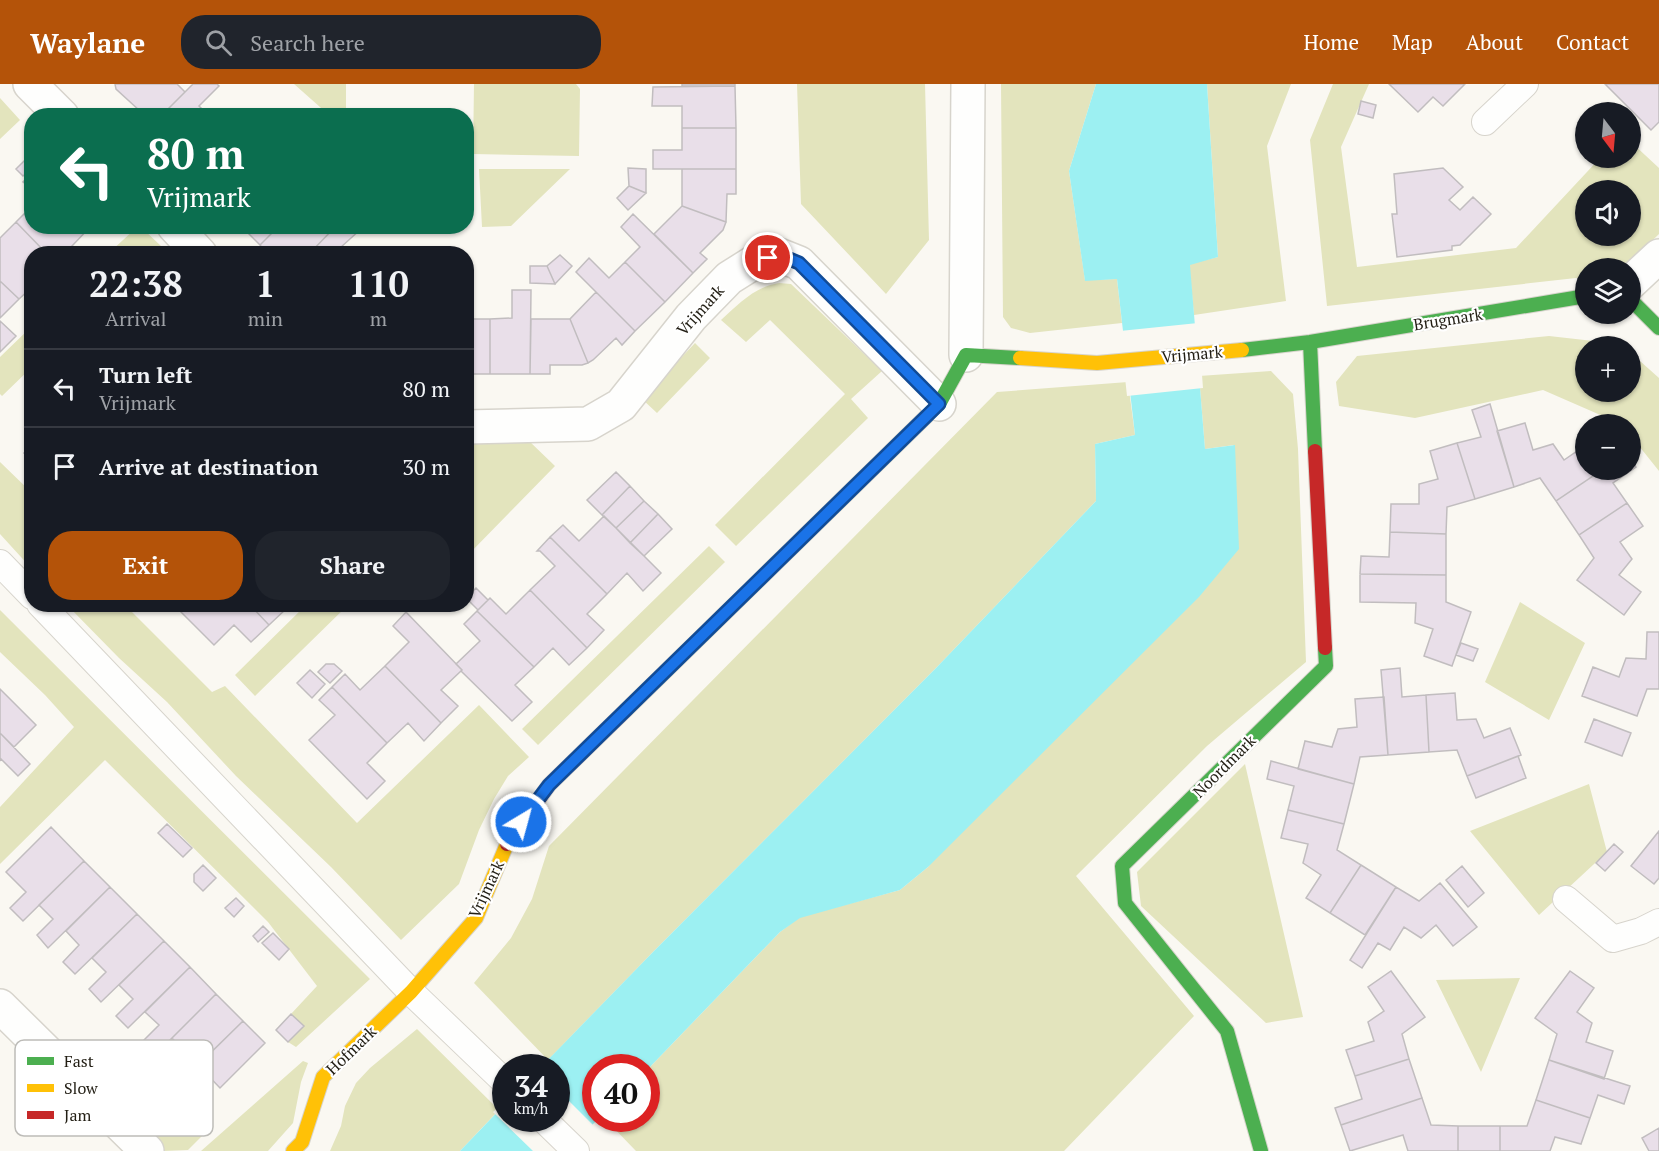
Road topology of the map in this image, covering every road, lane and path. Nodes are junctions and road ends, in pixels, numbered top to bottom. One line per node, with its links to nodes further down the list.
1 (968, 84): 12 (street, Vrijmark)
2 (1525, 84): 3 (lane)
3 (1485, 122)
4 (182, 234): 5 (street)
5 (193, 246)
6 (1659, 256): 7 (street)
7 (1641, 273)
8 (1575, 299): 11 (street, Brugmark)
9 (1641, 310): 10 (street)
10 (1659, 328)
11 (1310, 342): 12 (street, Vrijmark); 29 (street, Noordmark)
12 (966, 355): 13 (street, Vrijmark)
13 (939, 404): 14 (street, Vrijmark); 20 (street, Vrijmark)
14 (474, 427)
15 (0, 563): 16 (lane)
16 (24, 588)
17 (48, 612): 20 (lane)
18 (1566, 899): 19 (lane)
19 (1659, 922)
20 (411, 992): 23 (lane); 27 (street, Hofmark)
21 (0, 1006): 22 (street)
22 (34, 1040)
23 (492, 1070)
24 (556, 1132): 28 (lane)
25 (132, 1136): 26 (street)
26 (147, 1151)
27 (293, 1151)
28 (576, 1151)
29 (1261, 1151)

